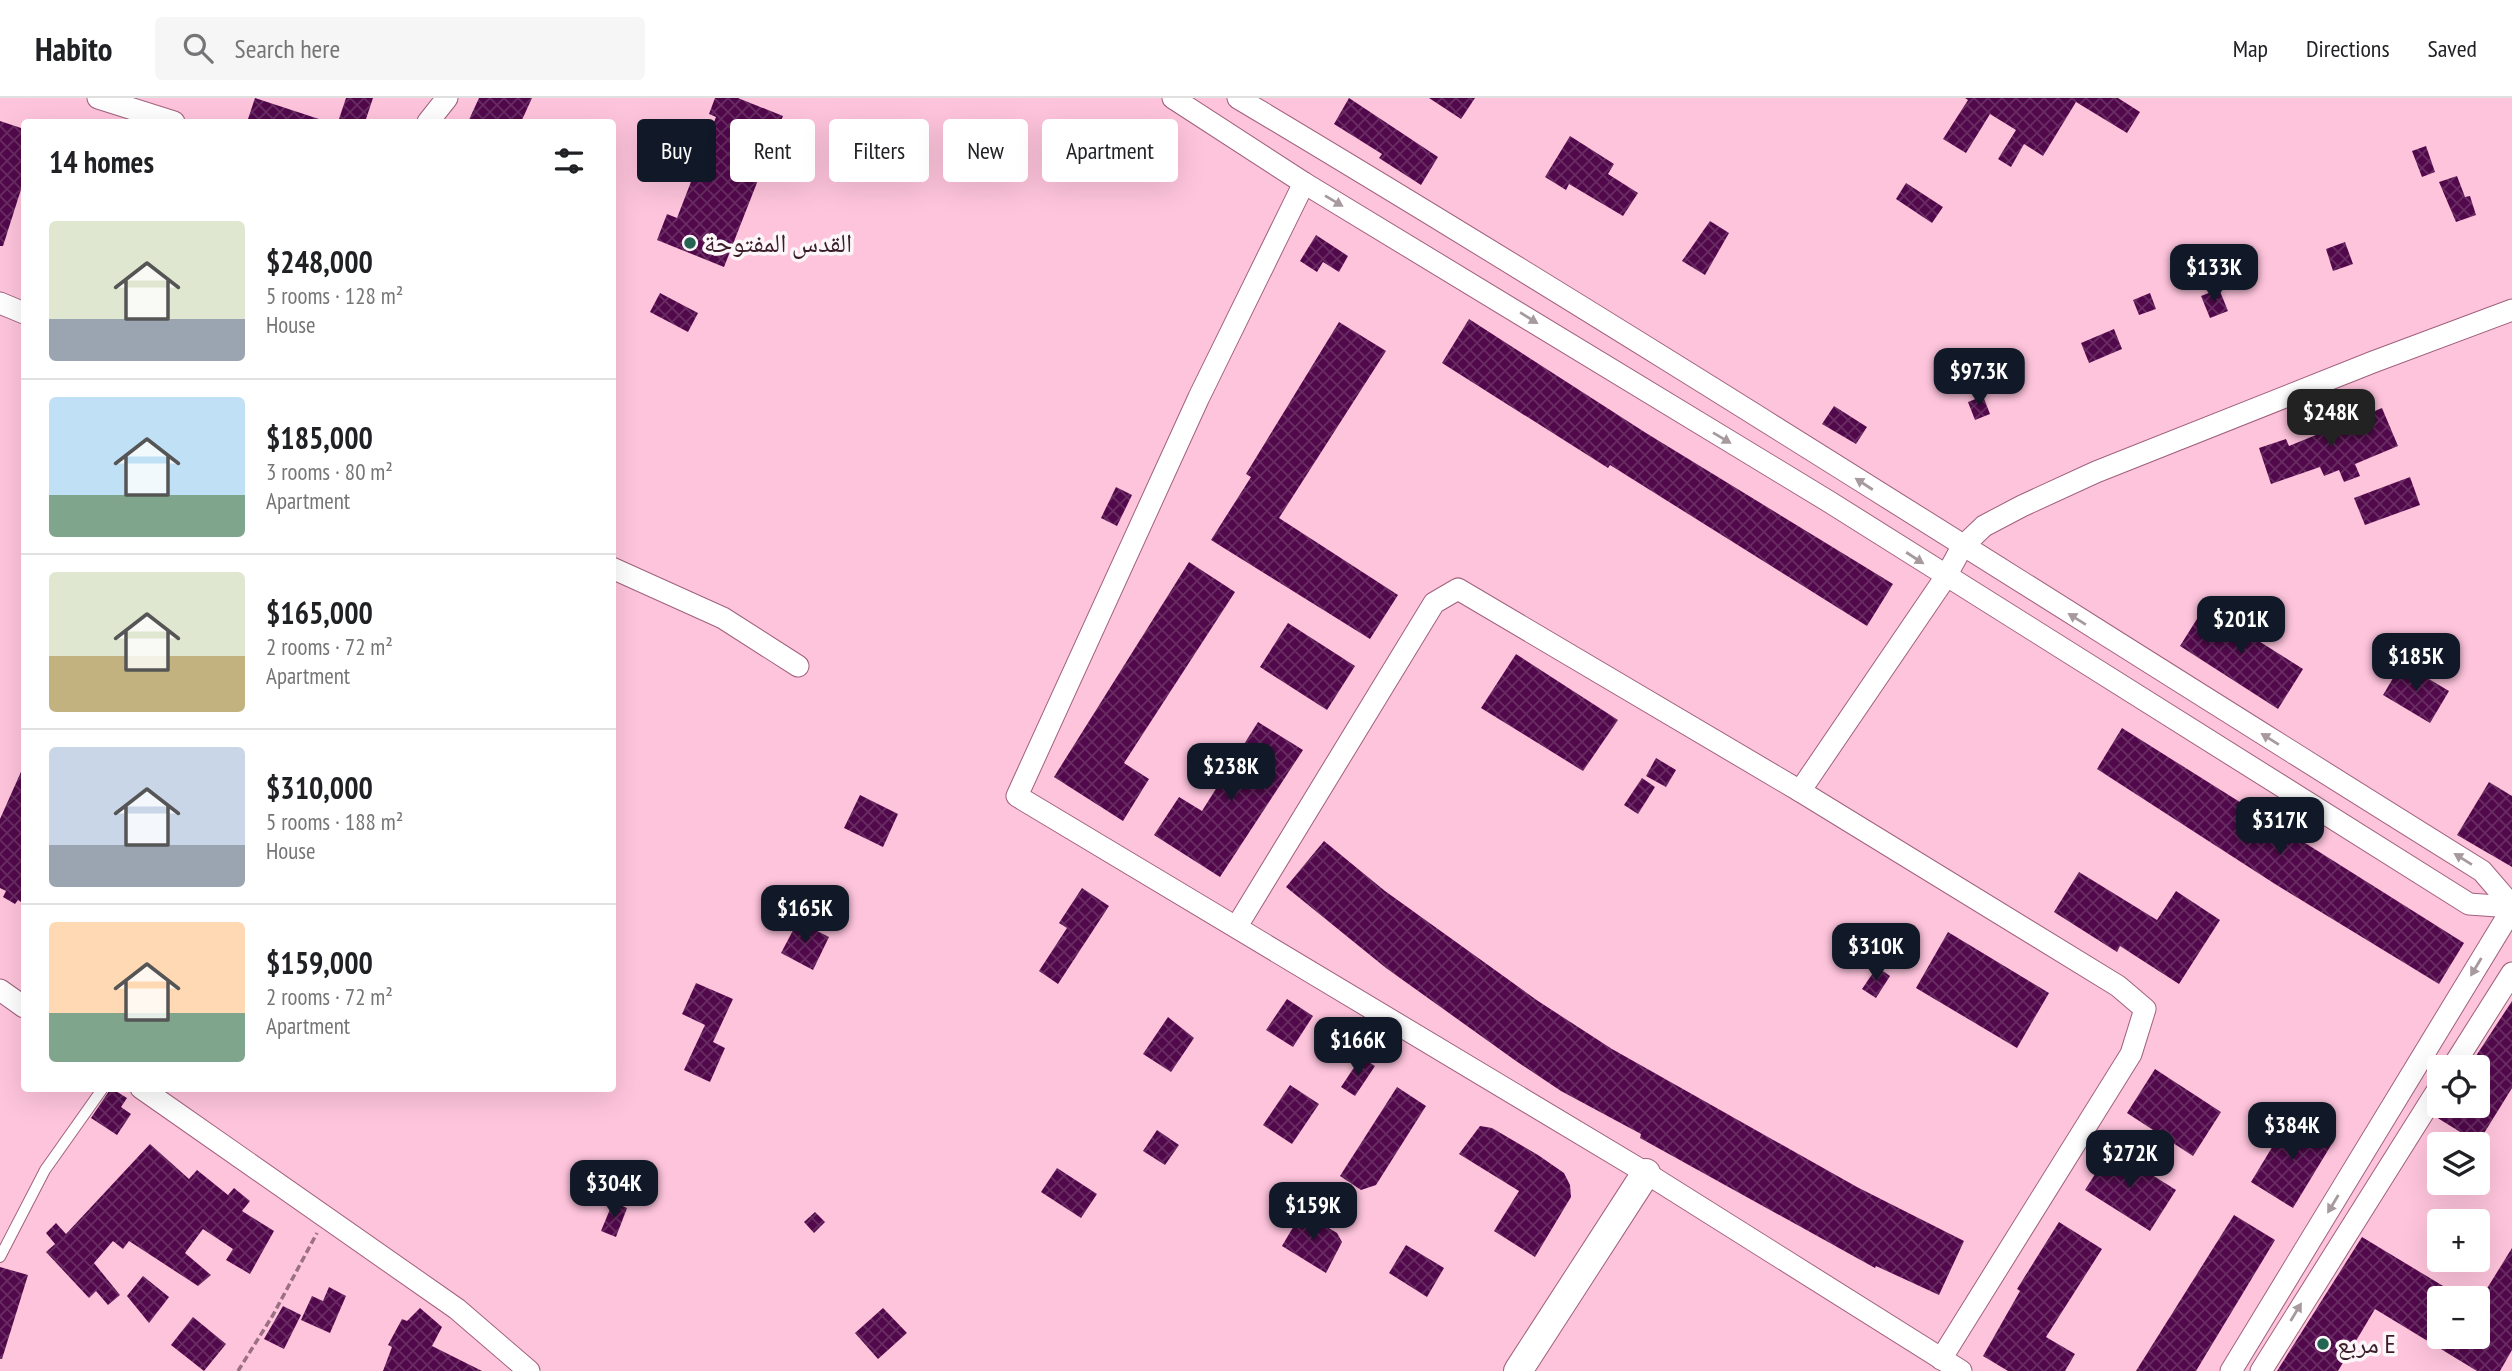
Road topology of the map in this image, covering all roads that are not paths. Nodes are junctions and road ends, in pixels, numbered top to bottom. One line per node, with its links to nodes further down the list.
1 (98, 98): 5 (street)
2 (447, 98): 6 (street)
3 (1173, 98): 7 (street)
4 (1238, 98): 11 (street, one-way to 4)
5 (164, 119)
6 (430, 119)
7 (1304, 183): 13 (street, one-way to 13); 17 (street)
8 (0, 303): 10 (street)
9 (2512, 310): 11 (street)
10 (21, 312)
11 (1962, 547): 13 (street); 16 (street, one-way to 11)
12 (616, 570): 14 (street)
13 (1945, 578): 15 (street); 16 (street)
14 (798, 666)
15 (1800, 792): 17 (street); 27 (street)
16 (2512, 908): 31 (street, one-way to 31)
17 (1237, 926): 25 (street)
18 (2512, 973): 21 (street)
19 (0, 990): 20 (street)
20 (21, 1005)
21 (2460, 1055)
22 (100, 1092): 26 (lane)
23 (147, 1092): 28 (street)
24 (2427, 1107): 32 (street, one-way to 24)
25 (1646, 1173): 27 (street); 29 (street)
26 (0, 1257)
27 (1941, 1359): 30 (street)
28 (529, 1371)
29 (1518, 1371)
30 (1961, 1371)
31 (2231, 1371)
32 (2261, 1371)

